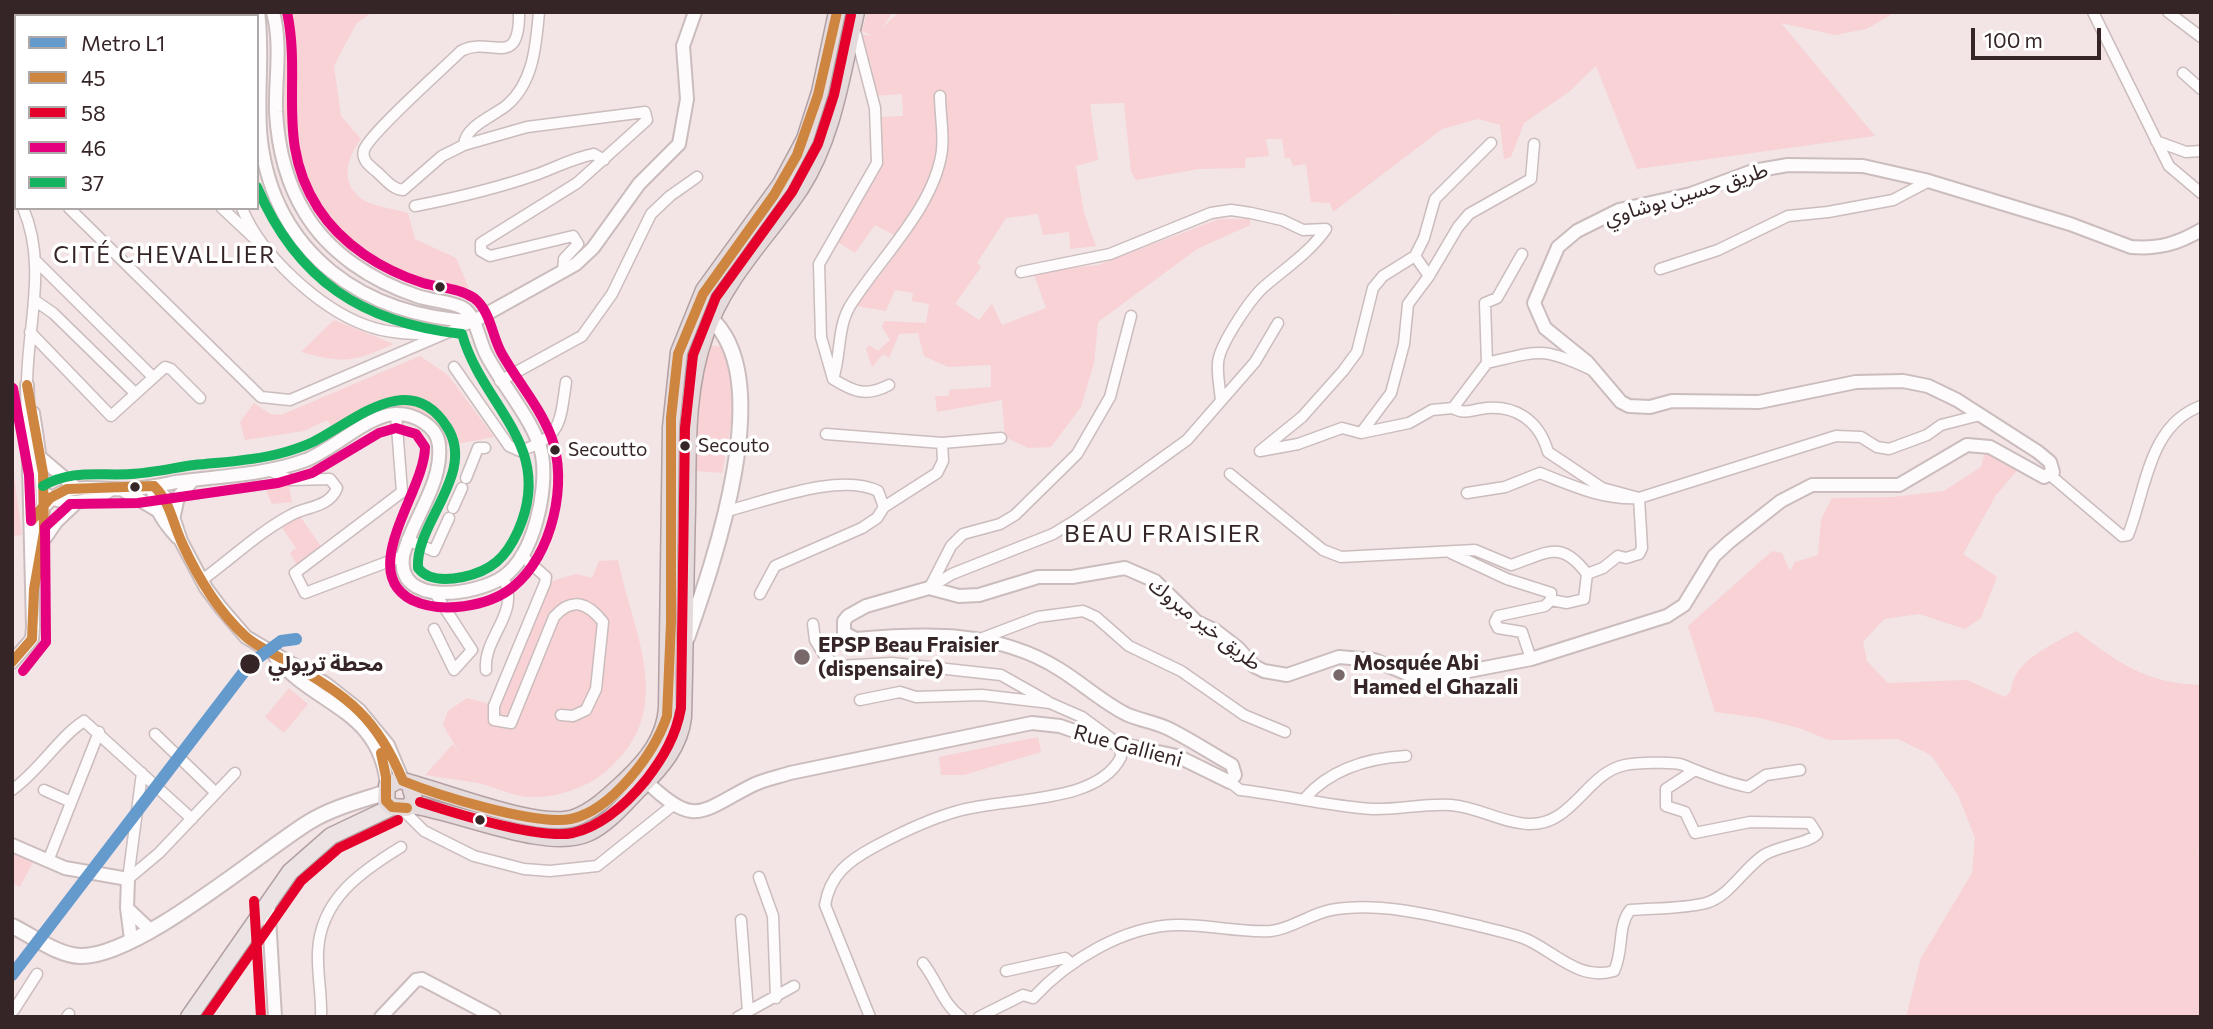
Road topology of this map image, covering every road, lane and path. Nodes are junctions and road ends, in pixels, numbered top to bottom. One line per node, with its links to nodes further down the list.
1 (273, 12): 40 (street)
2 (519, 12): 17 (street)
3 (539, 12): 17 (street)
4 (695, 12): 34 (street)
5 (836, 12): 122 (highway)
6 (2093, 12): 14 (street)
7 (2168, 12): 10 (street)
8 (854, 18): 39 (highway); 48 (street)
9 (259, 20): 40 (street)
10 (2201, 37)
11 (2183, 74): 12 (street)
12 (2201, 89)
13 (940, 96): 48 (street)
14 (2156, 141): 18 (street); 22 (street)
15 (1491, 143): 31 (street)
16 (1534, 144): 36 (street)
17 (464, 145): 19 (street)
18 (2201, 151)
19 (604, 160): 23 (street); 34 (street)
20 (697, 177): 49 (street)
21 (1928, 181): 28 (street, طريق حسين بوشاوي); 33 (street); 46 (street, طريق حسين بوشاوي)
22 (2201, 193)
23 (415, 206)
24 (23, 210): 32 (street)
25 (71, 210): 43 (street)
26 (224, 210): 29 (street)
27 (243, 210): 29 (street)
28 (2201, 230)
29 (267, 250): 43 (street)
30 (1522, 254): 44 (street)
31 (1415, 256): 36 (street); 60 (street)
32 (35, 260): 37 (street); 47 (street)
33 (1660, 268)
34 (563, 272): 40 (street)
35 (1020, 272): 55 (street)
36 (1429, 276): 60 (street)
37 (34, 300): 42 (street); 53 (street)
38 (1131, 316): 93 (street)
39 (711, 319): 81 (main road); 101 (highway)
40 (474, 321): 43 (street); 49 (street)
41 (1278, 323): 55 (street)
42 (30, 332): 52 (street); 53 (street)
43 (442, 335)
44 (1487, 363): 46 (street); 57 (street)
45 (454, 367): 64 (street)
46 (1598, 373): 59 (street, طريق حسين بوشاوي)
47 (152, 376): 53 (street); 54 (street)
48 (833, 379): 51 (street)
49 (500, 381): 64 (street)
50 (566, 382): 64 (street)
51 (889, 385)
52 (27, 386): 66 (street); 70 (street)
53 (135, 393)
54 (200, 398)
55 (1222, 401): 93 (street)
56 (2201, 406): 69 (street)
57 (1453, 408): 60 (street); 77 (street)
58 (396, 414): 67 (street); 84 (street); 89 (street)
59 (1980, 415): 69 (street, طريق حسين بوشاوي); 77 (street)
60 (1361, 433)
61 (826, 435): 63 (street)
62 (1000, 438): 63 (street)
63 (942, 443): 79 (street)
64 (539, 445): 88 (street)
65 (485, 448): 84 (street)
66 (41, 458): 73 (street); 76 (street)
67 (268, 470): 71 (street); 92 (street)
68 (1230, 474): 87 (street)
69 (2050, 475): 102 (street, طريق خير مبروك)
70 (30, 478): 76 (street); 83 (street)
71 (193, 480): 72 (street); 82 (street)
72 (155, 486): 74 (street); 80 (street); 82 (street)
73 (75, 487): 74 (street); 76 (street)
74 (116, 489): 78 (street); 80 (street)
75 (1467, 493): 77 (street)
76 (46, 498): 78 (street); 83 (street); 86 (street)
77 (1639, 498): 90 (street)
78 (77, 502): 86 (street)
79 (884, 507): 81 (street); 96 (street)
80 (158, 510): 85 (street)
81 (727, 512): 101 (main road)
82 (174, 519): 85 (street)
83 (31, 522): 94 (street)
84 (407, 540): 89 (street)
85 (181, 541): 92 (street)
86 (42, 545): 94 (street)
87 (1450, 553): 90 (street); 97 (street)
88 (521, 555): 91 (street); 107 (street)
89 (403, 556): 95 (street)
90 (1587, 574): 97 (street)
91 (503, 577): 95 (street); 104 (street)
92 (202, 580): 122 (street)
93 (929, 588): 100 (street, طريق خير مبروك); 102 (street, طريق خير مبروك)
94 (34, 589): 103 (street)
95 (435, 593): 99 (street)
96 (760, 594)
97 (1551, 596): 102 (street)
98 (813, 624): 106 (street)
99 (434, 629)
100 (980, 639): 109 (street); 118 (street, طريق خير مبروك)
101 (684, 646): 117 (highway)
102 (1531, 659)
103 (12, 662)
104 (486, 670)
105 (860, 700): 106 (street)
106 (1050, 703): 111 (street)
107 (561, 715)
108 (100, 732): 115 (street); 119 (street); 124 (street)
109 (1285, 732)
110 (155, 734): 121 (street)
111 (1120, 745): 118 (street, Rue Gallieni); 125 (street, Rue Gallieni); 153 (street)
112 (1406, 756): 123 (street)
113 (1800, 770): 114 (street)
114 (1692, 772): 123 (street, Rue Gallieni); 139 (street)
115 (142, 773): 126 (street); 131 (street)
116 (235, 774): 121 (street)
117 (647, 782): 122 (highway); 125 (street)
118 (1230, 782): 123 (street, Rue Gallieni)
119 (12, 790)
120 (44, 790): 124 (street)
121 (216, 793): 126 (street)
122 (398, 795): 125 (street); 132 (main road); 135 (main road)
123 (1305, 798)
124 (71, 802): 129 (street)
125 (672, 806)
126 (192, 819): 131 (street)
127 (12, 845): 129 (street)
128 (401, 847): 149 (street)
129 (48, 861): 131 (street)
130 (759, 877): 143 (street)
131 (128, 879): 133 (street)
132 (268, 900): 147 (main road); 148 (street)
133 (127, 908): 135 (street); 137 (street)
134 (741, 920): 145 (street)
135 (149, 929): 137 (main road)
136 (15, 932): 137 (main road)
137 (131, 939)
138 (923, 963): 154 (street)
139 (1072, 964): 140 (street); 155 (street)
140 (1006, 971)
141 (37, 974): 144 (street)
142 (794, 986): 143 (street)
143 (776, 999): 145 (street)
144 (13, 1009): 146 (street)
145 (748, 1011): 152 (street)
146 (23, 1017)
147 (189, 1017)
148 (275, 1017)
149 (321, 1017)
150 (381, 1017): 151 (street)
151 (494, 1017)
152 (738, 1017)
153 (870, 1017)
154 (961, 1017)
155 (979, 1017)

